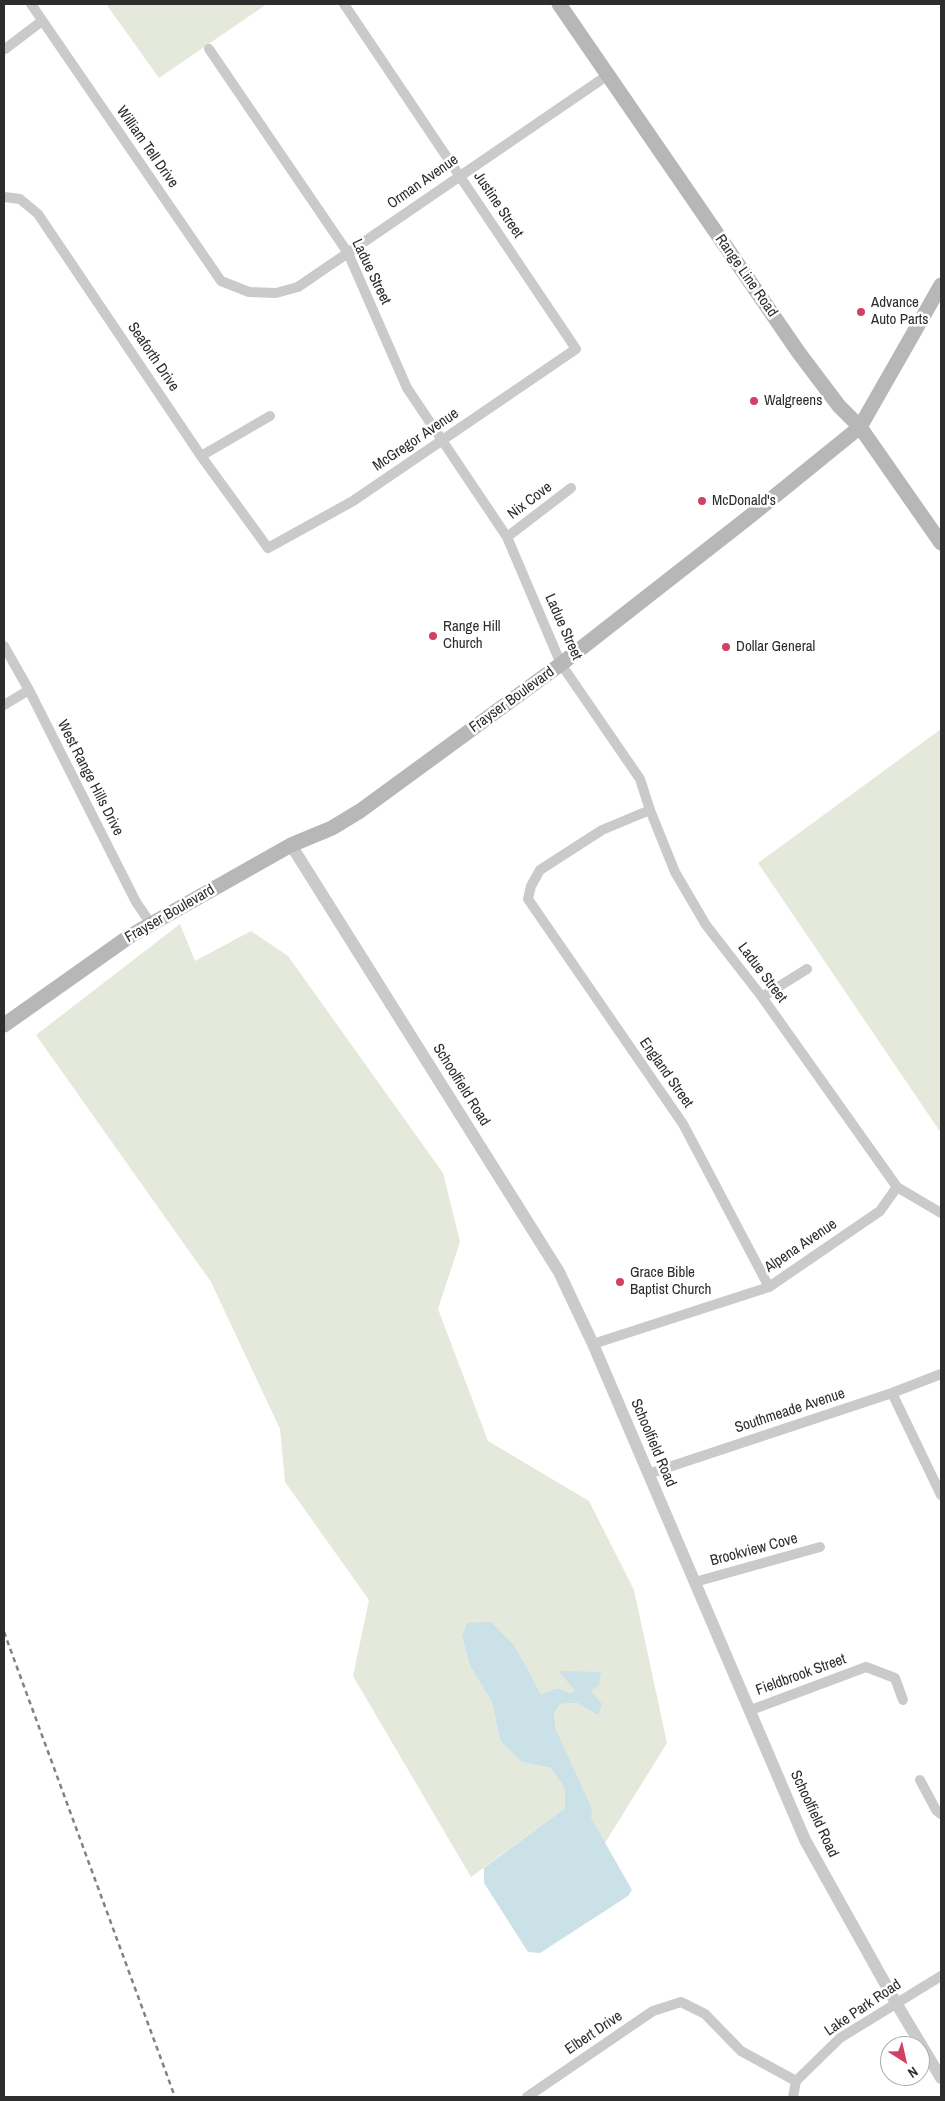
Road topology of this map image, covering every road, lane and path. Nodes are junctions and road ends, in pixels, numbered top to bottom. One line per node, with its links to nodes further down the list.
1 (31, 4): 4 (street, William Tell Drive)
2 (344, 4): 8 (street, Justine Street)
3 (559, 4): 7 (main road, Range Line Road)
4 (42, 21): 5 (street); 12 (street, William Tell Drive)
5 (5, 49)
6 (209, 49): 10 (street, Ladue Street)
7 (608, 75): 8 (street, Orman Avenue); 15 (main road, Range Line Road)
8 (460, 174): 10 (street, Orman Avenue); 13 (street, Justine Street)
9 (4, 197): 17 (street, Seaforth Drive)
10 (348, 252): 12 (street, Orman Avenue); 16 (street, Ladue Street)
11 (941, 285): 15 (main road, Frayser Boulevard)
12 (249, 292)
13 (576, 348): 16 (street, McGregor Avenue)
14 (270, 416): 17 (street)
15 (860, 427): 20 (main road, Range Line Road); 23 (main road, Frayser Boulevard)
16 (442, 441): 19 (street, Ladue Street); 21 (street, McGregor Avenue)
17 (201, 456): 21 (street, Seaforth Drive)
18 (572, 488): 19 (street, Nix Cove)
19 (507, 537): 23 (street, Ladue Street)
20 (941, 543)
21 (268, 548)
22 (4, 646): 24 (street, West Range Hills Drive)
23 (561, 664): 26 (street, Ladue Street); 27 (main road, Frayser Boulevard)
24 (29, 690): 25 (street); 28 (street, West Range Hills Drive)
25 (4, 705)
26 (650, 810): 30 (street, Ladue Street); 34 (street, England Street)
27 (291, 845): 28 (main road, Frayser Boulevard); 35 (street, Schoolfield Road)
28 (151, 924): 31 (main road, Frayser Boulevard)
29 (807, 969): 30 (street)
30 (762, 997): 32 (street, Ladue Street)
31 (4, 1025)
32 (897, 1187): 33 (street, Ladue Street); 34 (street, Alpena Avenue)
33 (941, 1213)
34 (769, 1287): 35 (street, Alpena Avenue)
35 (593, 1344): 38 (street, Schoolfield Road)
36 (941, 1374): 37 (street, Southmeade Avenue)
37 (892, 1393): 38 (street, Southmeade Avenue); 39 (street)
38 (648, 1474): 41 (street, Schoolfield Road)
39 (941, 1495)
40 (820, 1547): 41 (street, Brookview Cove)
41 (695, 1582): 43 (street, Schoolfield Road)
42 (904, 1700): 43 (street, Fieldbrook Street)
43 (751, 1710): 47 (street, Schoolfield Road)
44 (920, 1780): 45 (street)
45 (941, 1814)
46 (941, 1976): 47 (street, Lake Park Road)
47 (896, 2003): 48 (street, Schoolfield Road); 49 (street, Lake Park Road)
48 (941, 2078)
49 (796, 2081): 50 (street, Elbert Drive); 51 (street)
50 (527, 2097)
51 (793, 2097)

